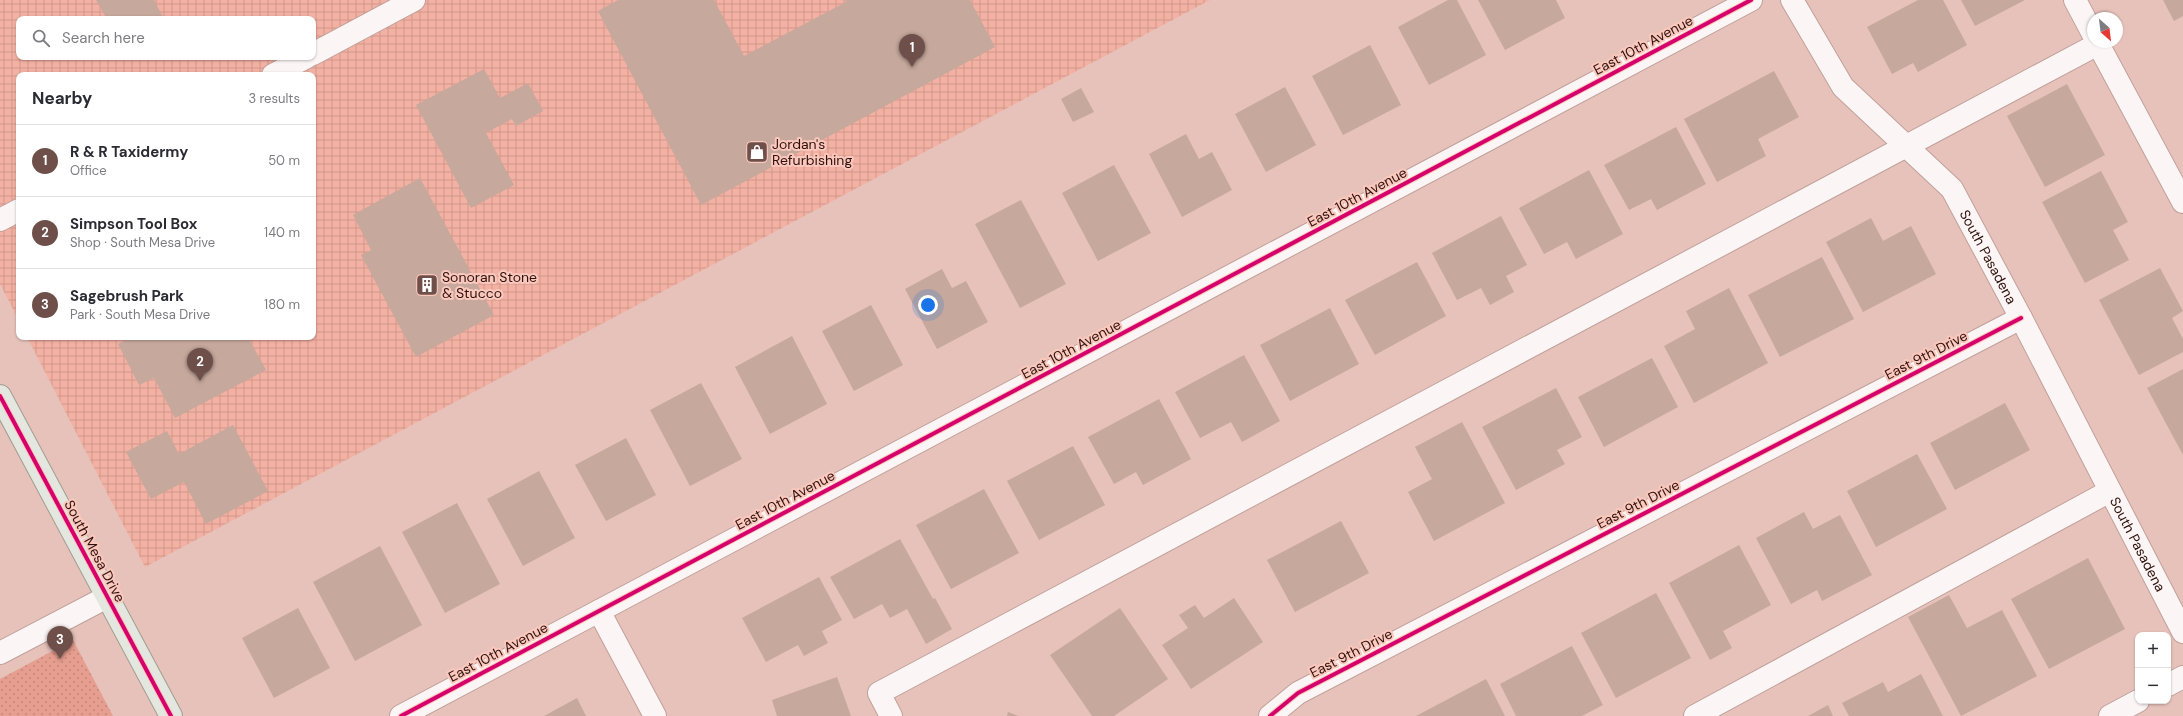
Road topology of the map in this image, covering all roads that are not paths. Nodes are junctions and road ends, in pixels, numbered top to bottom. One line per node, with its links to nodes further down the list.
1 (414, 0): 8 (street)
2 (1751, 0): 19 (street, East 10th Avenue)
3 (1792, 0): 11 (street, South Pasadena)
4 (2075, 0): 5 (street)
5 (2087, 23)
6 (2087, 45): 11 (street)
7 (2100, 48): 12 (street)
8 (316, 52)
9 (301, 60): 10 (street)
10 (279, 72)
11 (1904, 145): 15 (street, South Pasadena); 28 (street)
12 (2183, 202)
13 (16, 212): 14 (street)
14 (0, 220)
15 (2021, 318): 17 (street, South Pasadena); 29 (street, East 9th Drive)
16 (0, 396): 18 (main road, South Mesa Drive)
17 (2110, 491): 20 (street, South Pasadena); 30 (street)
18 (107, 597): 21 (street); 25 (main road, South Mesa Drive)
19 (599, 611): 26 (street, East 10th Avenue); 27 (street)
20 (2183, 632)
21 (0, 653)
22 (2183, 677): 23 (street)
23 (2171, 683)
24 (2135, 703): 31 (street)
25 (171, 716)
26 (400, 716)
27 (655, 716)
28 (891, 716)
29 (1270, 716)
30 (1695, 716)
31 (2110, 716)

